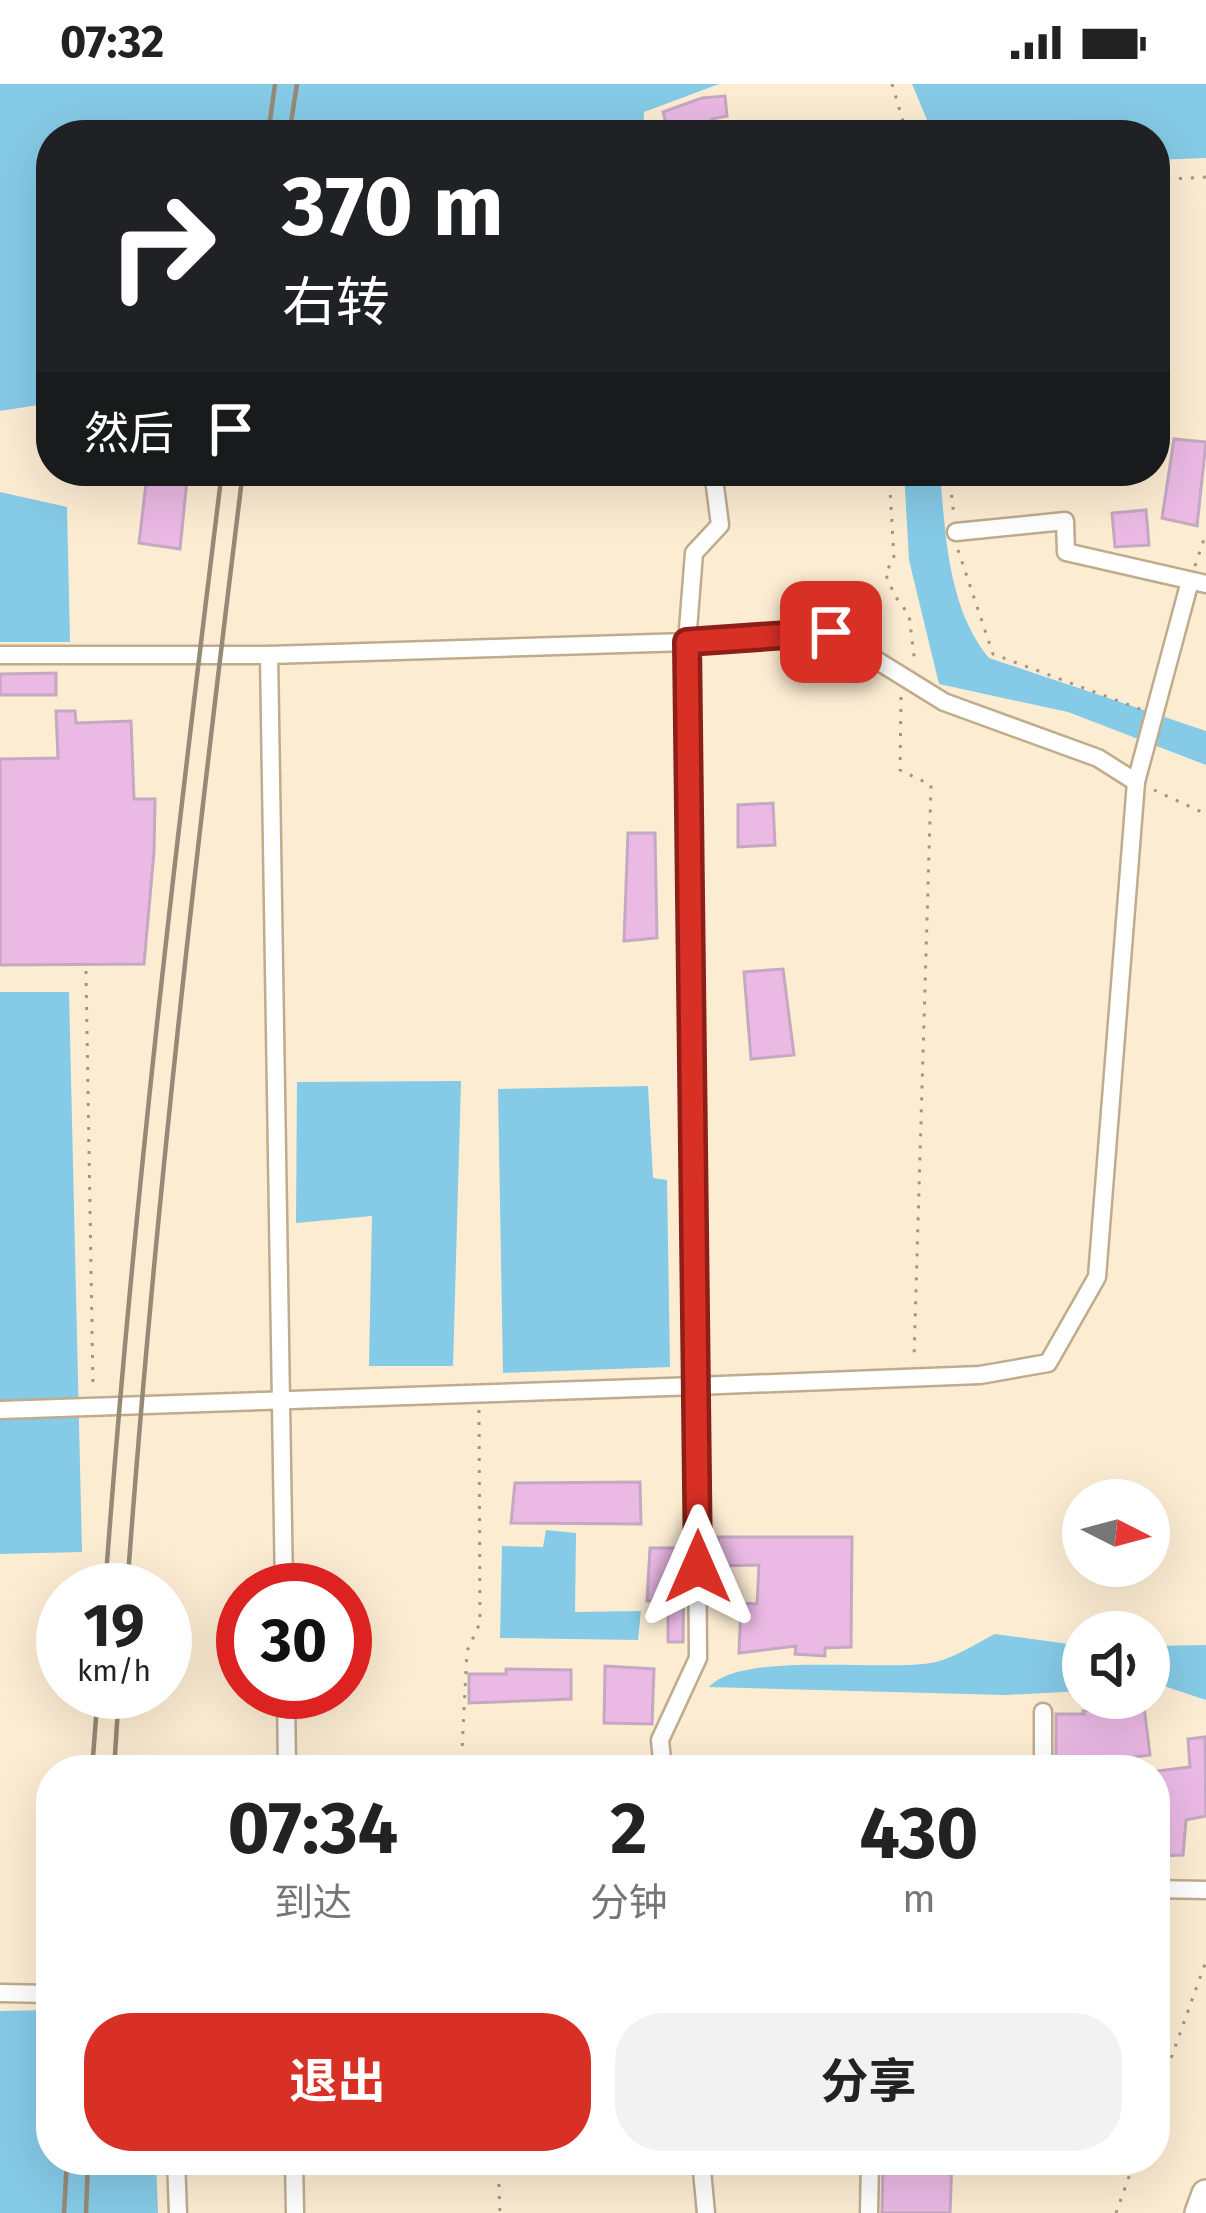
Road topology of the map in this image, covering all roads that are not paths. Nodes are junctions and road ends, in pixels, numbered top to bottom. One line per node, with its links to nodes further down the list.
1 (715, 486): 4 (street)
2 (956, 532): 3 (street)
3 (1198, 582): 7 (street)
4 (687, 642): 5 (street); 7 (street); 8 (street)
5 (269, 655): 6 (street); 9 (street)
6 (0, 656)
7 (1136, 782): 8 (street)
8 (696, 1386): 9 (street); 15 (street)
9 (281, 1400): 10 (street); 11 (street)
10 (0, 1410)
11 (284, 1563)
12 (1043, 1712): 16 (street)
13 (286, 1719): 14 (street)
14 (287, 1755)
15 (662, 1755)
16 (1042, 1755)
17 (1170, 1889): 18 (street)
18 (1206, 1890)
19 (0, 1993): 20 (street)
20 (36, 1994)
21 (177, 2175): 26 (street)
22 (294, 2175): 27 (street)
23 (702, 2175): 28 (street)
24 (870, 2175): 29 (street)
25 (1206, 2194): 30 (main road)
26 (178, 2213)
27 (295, 2213)
28 (706, 2213)
29 (869, 2213)
30 (1199, 2213)

